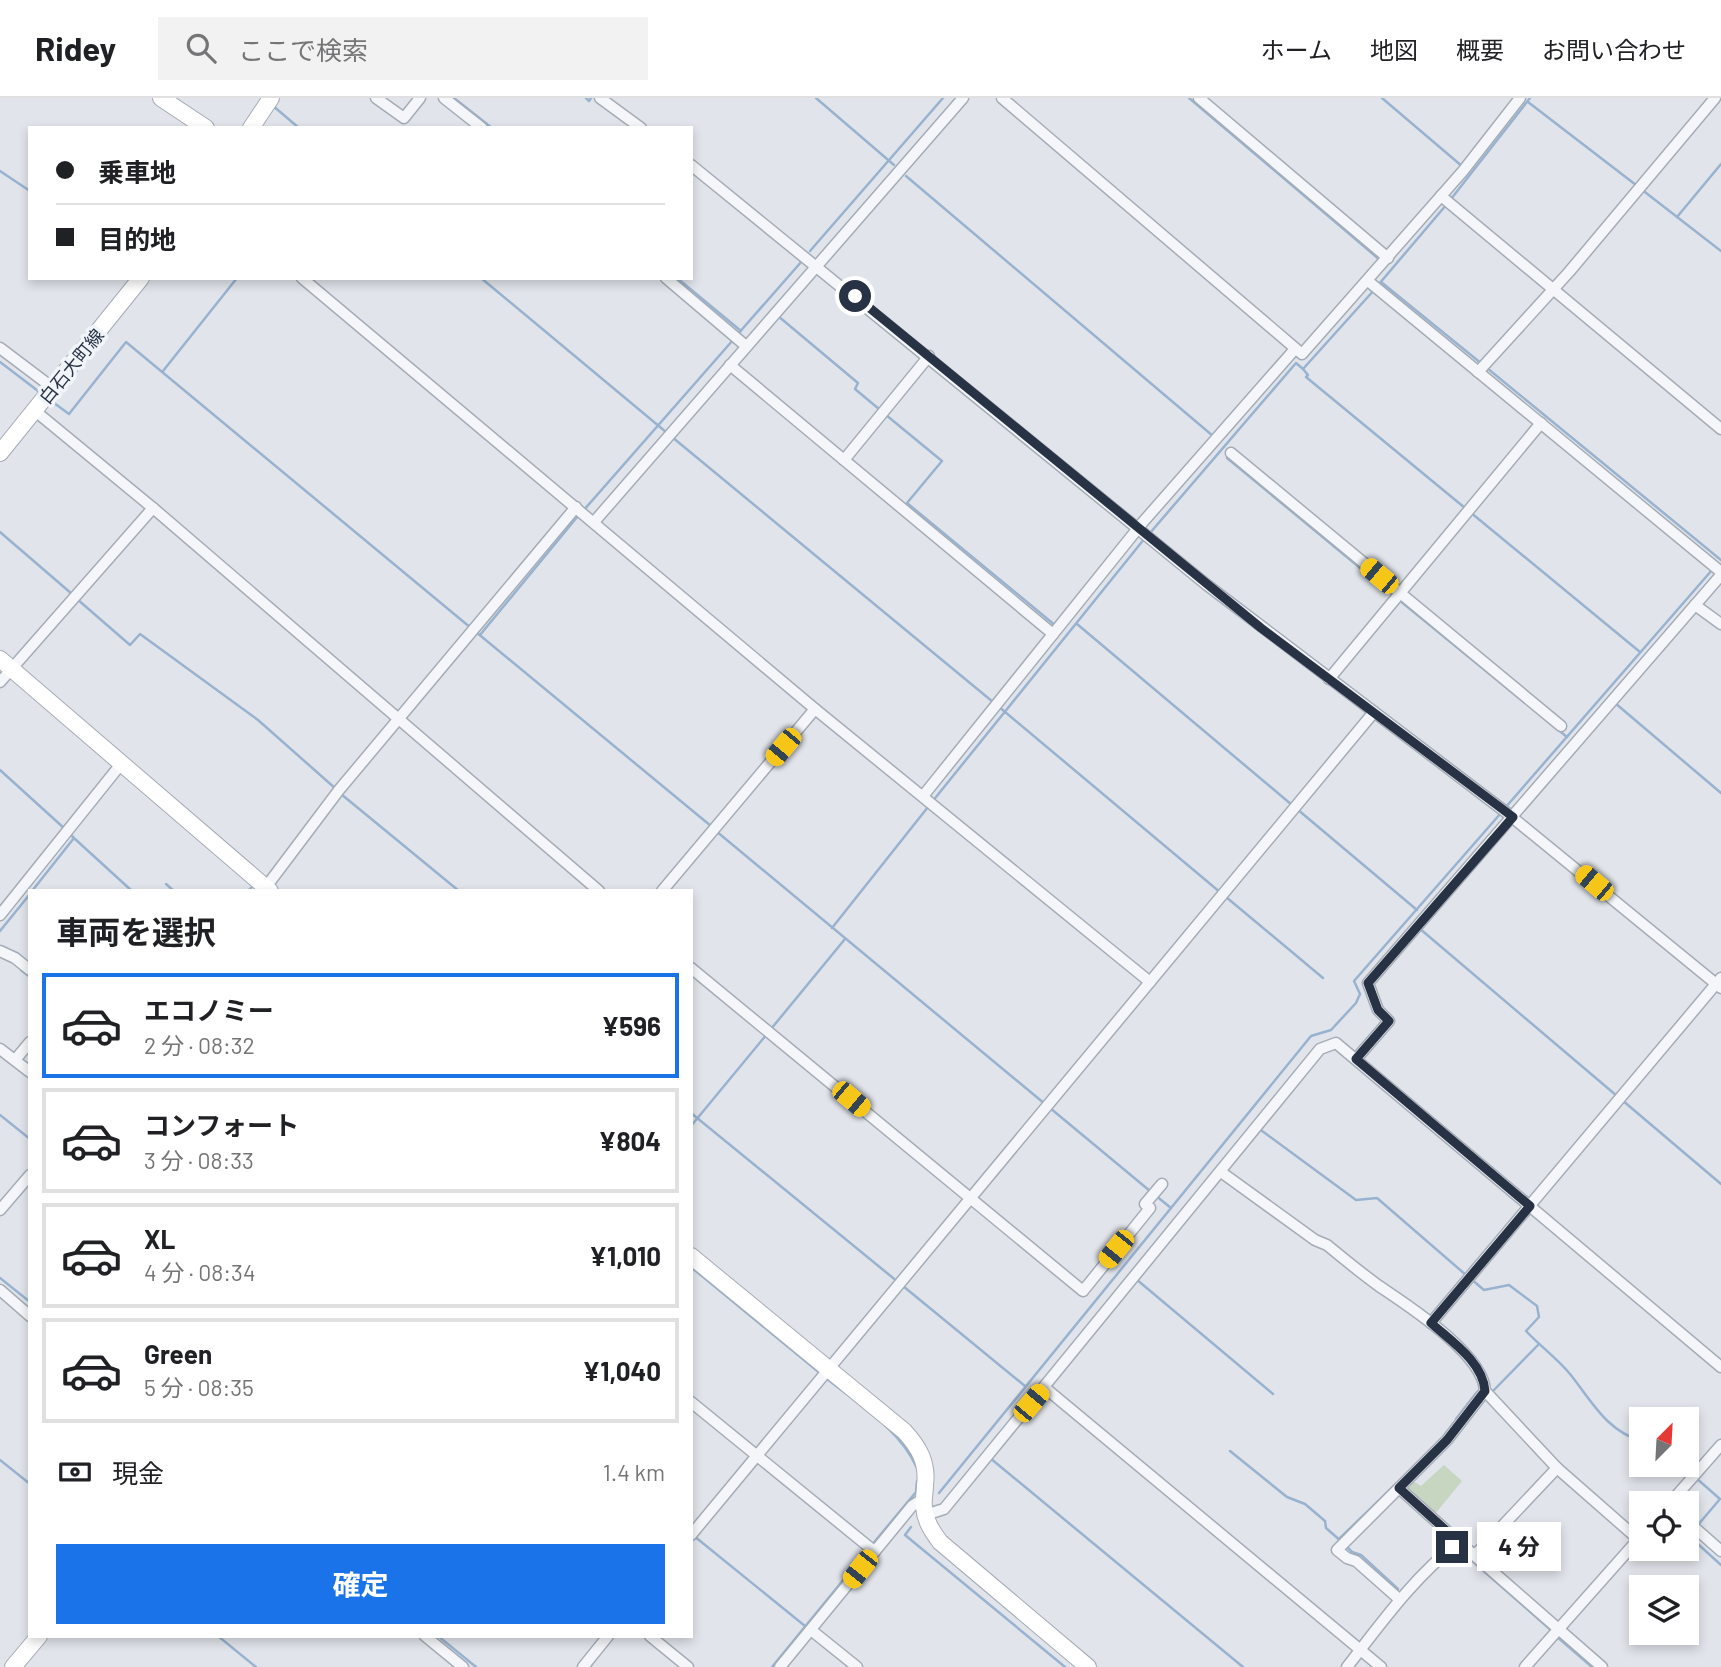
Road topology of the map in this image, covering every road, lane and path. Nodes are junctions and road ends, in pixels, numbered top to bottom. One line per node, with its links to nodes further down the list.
1 (161, 98): 12 (street)
2 (376, 98): 3 (street)
3 (420, 98)
4 (444, 98): 14 (street)
5 (600, 98): 15 (street)
6 (963, 98): 19 (street)
7 (1002, 98): 27 (street)
8 (1199, 98): 18 (street)
9 (1520, 98): 17 (street)
10 (1715, 98): 24 (street)
11 (269, 101): 13 (street)
12 (203, 126)
13 (252, 126)
14 (479, 126)
15 (638, 126)
16 (693, 167): 19 (street)
17 (1447, 200): 18 (street); 24 (street)
18 (1385, 261): 23 (street)
19 (818, 266): 25 (street); 28 (street)
20 (139, 280): 31 (street, 白石大町線)
21 (304, 280): 38 (street)
22 (668, 280): 25 (street)
23 (1374, 286): 27 (street); 30 (street)
24 (1553, 289): 30 (street); 33 (street)
25 (739, 340): 29 (street)
26 (0, 348): 31 (street)
27 (1295, 349): 39 (street)
28 (929, 356): 36 (street); 39 (street)
29 (730, 365): 36 (street); 38 (street)
30 (1482, 368): 32 (street)
31 (45, 398): 34 (street, 白石大町線); 37 (street)
32 (1541, 423): 40 (street); 41 (street)
33 (1721, 429)
34 (0, 453)
35 (1231, 453): 41 (street)
36 (844, 460): 44 (street)
37 (153, 508): 45 (street); 50 (street)
38 (583, 513): 48 (street); 50 (street)
39 (1144, 533): 44 (street); 46 (street)
40 (1718, 570): 42 (street)
41 (1397, 596): 46 (street); 51 (street)
42 (1695, 605): 43 (street); 54 (street)
43 (1721, 624)
44 (1056, 630): 53 (street)
45 (6, 664): 47 (street); 52 (street)
46 (1329, 679): 49 (street)
47 (0, 682)
48 (815, 709): 53 (street); 58 (street)
49 (1374, 712): 54 (street); 63 (street)
50 (398, 719): 56 (street); 57 (street)
51 (1561, 726)
52 (121, 764): 55 (street); 59 (street)
53 (928, 801): 63 (street)
54 (1507, 813): 64 (street); 67 (street)
55 (264, 889)
56 (266, 889)
57 (597, 889)
58 (664, 889)
59 (0, 915)
60 (0, 951): 61 (street)
61 (26, 967)
62 (693, 970): 73 (street)
63 (1150, 982): 73 (street)
64 (1719, 983): 74 (street)
65 (28, 1044): 68 (street)
66 (0, 1049): 68 (street)
67 (1356, 1059): 70 (street); 74 (street)
68 (15, 1060): 69 (street)
69 (28, 1070)
70 (1221, 1172): 79 (street); 82 (street)
71 (28, 1177): 75 (street)
72 (1158, 1190): 73 (street)
73 (971, 1198): 81 (street)
74 (1530, 1206): 79 (street); 80 (street)
75 (0, 1210)
76 (693, 1258): 81 (street)
77 (0, 1290): 78 (street)
78 (28, 1313)
79 (1431, 1323): 83 (street)
80 (1721, 1367)
81 (825, 1374): 86 (street); 90 (street)
82 (1044, 1387): 90 (street); 106 (street)
83 (1485, 1391): 87 (street); 88 (street)
84 (693, 1404): 86 (street)
85 (1721, 1445): 89 (street)
86 (757, 1456): 93 (street); 95 (street)
87 (1557, 1468): 91 (street); 98 (street)
88 (1399, 1488): 94 (street); 99 (street)
89 (1681, 1491)
90 (924, 1507): 95 (street); 113 (street)
91 (1629, 1528)
92 (1699, 1531): 97 (street)
93 (693, 1533)
94 (1459, 1542): 98 (street); 99 (street)
95 (871, 1549): 100 (street)
96 (1629, 1549): 101 (street)
97 (1721, 1551)
98 (1475, 1555): 101 (street)
99 (1399, 1599): 106 (street)
100 (811, 1630): 111 (street); 112 (street)
101 (1556, 1632): 116 (street); 117 (street)
102 (36, 1638): 107 (street)
103 (427, 1638): 108 (street)
104 (606, 1638): 109 (street)
105 (652, 1638): 110 (street)
106 (1360, 1650): 114 (street); 115 (street)
107 (13, 1667)
108 (463, 1667)
109 (583, 1667)
110 (688, 1667)
111 (780, 1667)
112 (857, 1667)
113 (1088, 1667)
114 (1347, 1667)
115 (1381, 1667)
116 (1525, 1667)
117 (1602, 1667)

